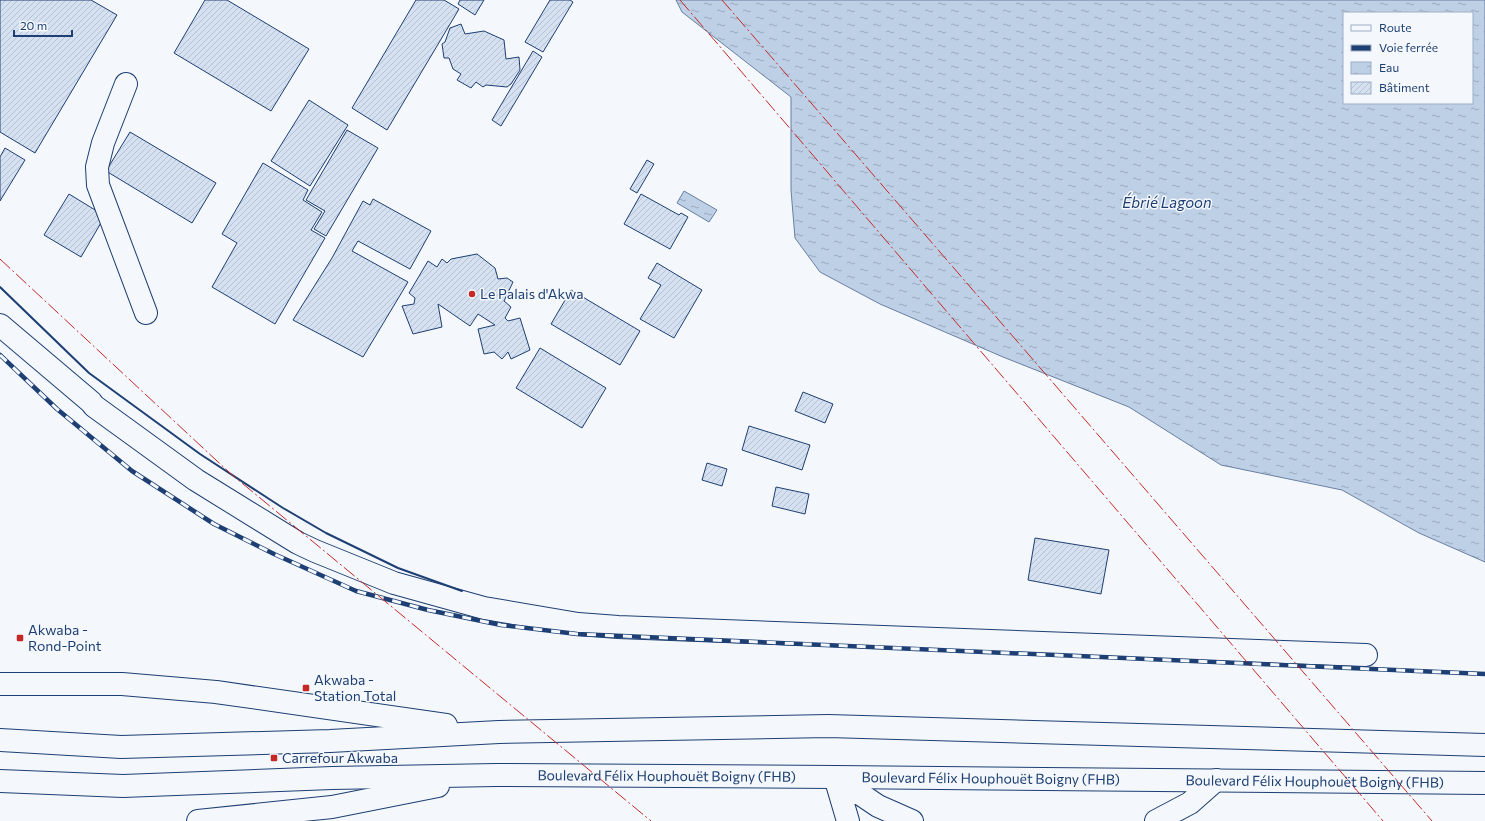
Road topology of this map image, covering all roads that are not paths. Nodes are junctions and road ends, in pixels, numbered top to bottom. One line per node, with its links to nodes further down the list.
1 (126, 84): 2 (main road)
2 (146, 313)
3 (0, 325): 4 (main road)
4 (1366, 655)
5 (0, 684): 6 (main road)
6 (498, 732): 7 (main road); 8 (main road)
7 (0, 740)
8 (1485, 745)
9 (496, 775): 10 (main road, Boulevard Félix Houphouët Boigny (FHB)); 12 (main road); 14 (main road)
10 (835, 777): 11 (main road, Boulevard Félix Houphouët Boigny (FHB)); 15 (main road); 16 (main road)
11 (1216, 780): 13 (main road, Boulevard Félix Houphouët Boigny (FHB)); 17 (main road)
12 (0, 781)
13 (1485, 783)
14 (198, 821)
15 (848, 821)
16 (912, 821)
17 (1156, 821)

